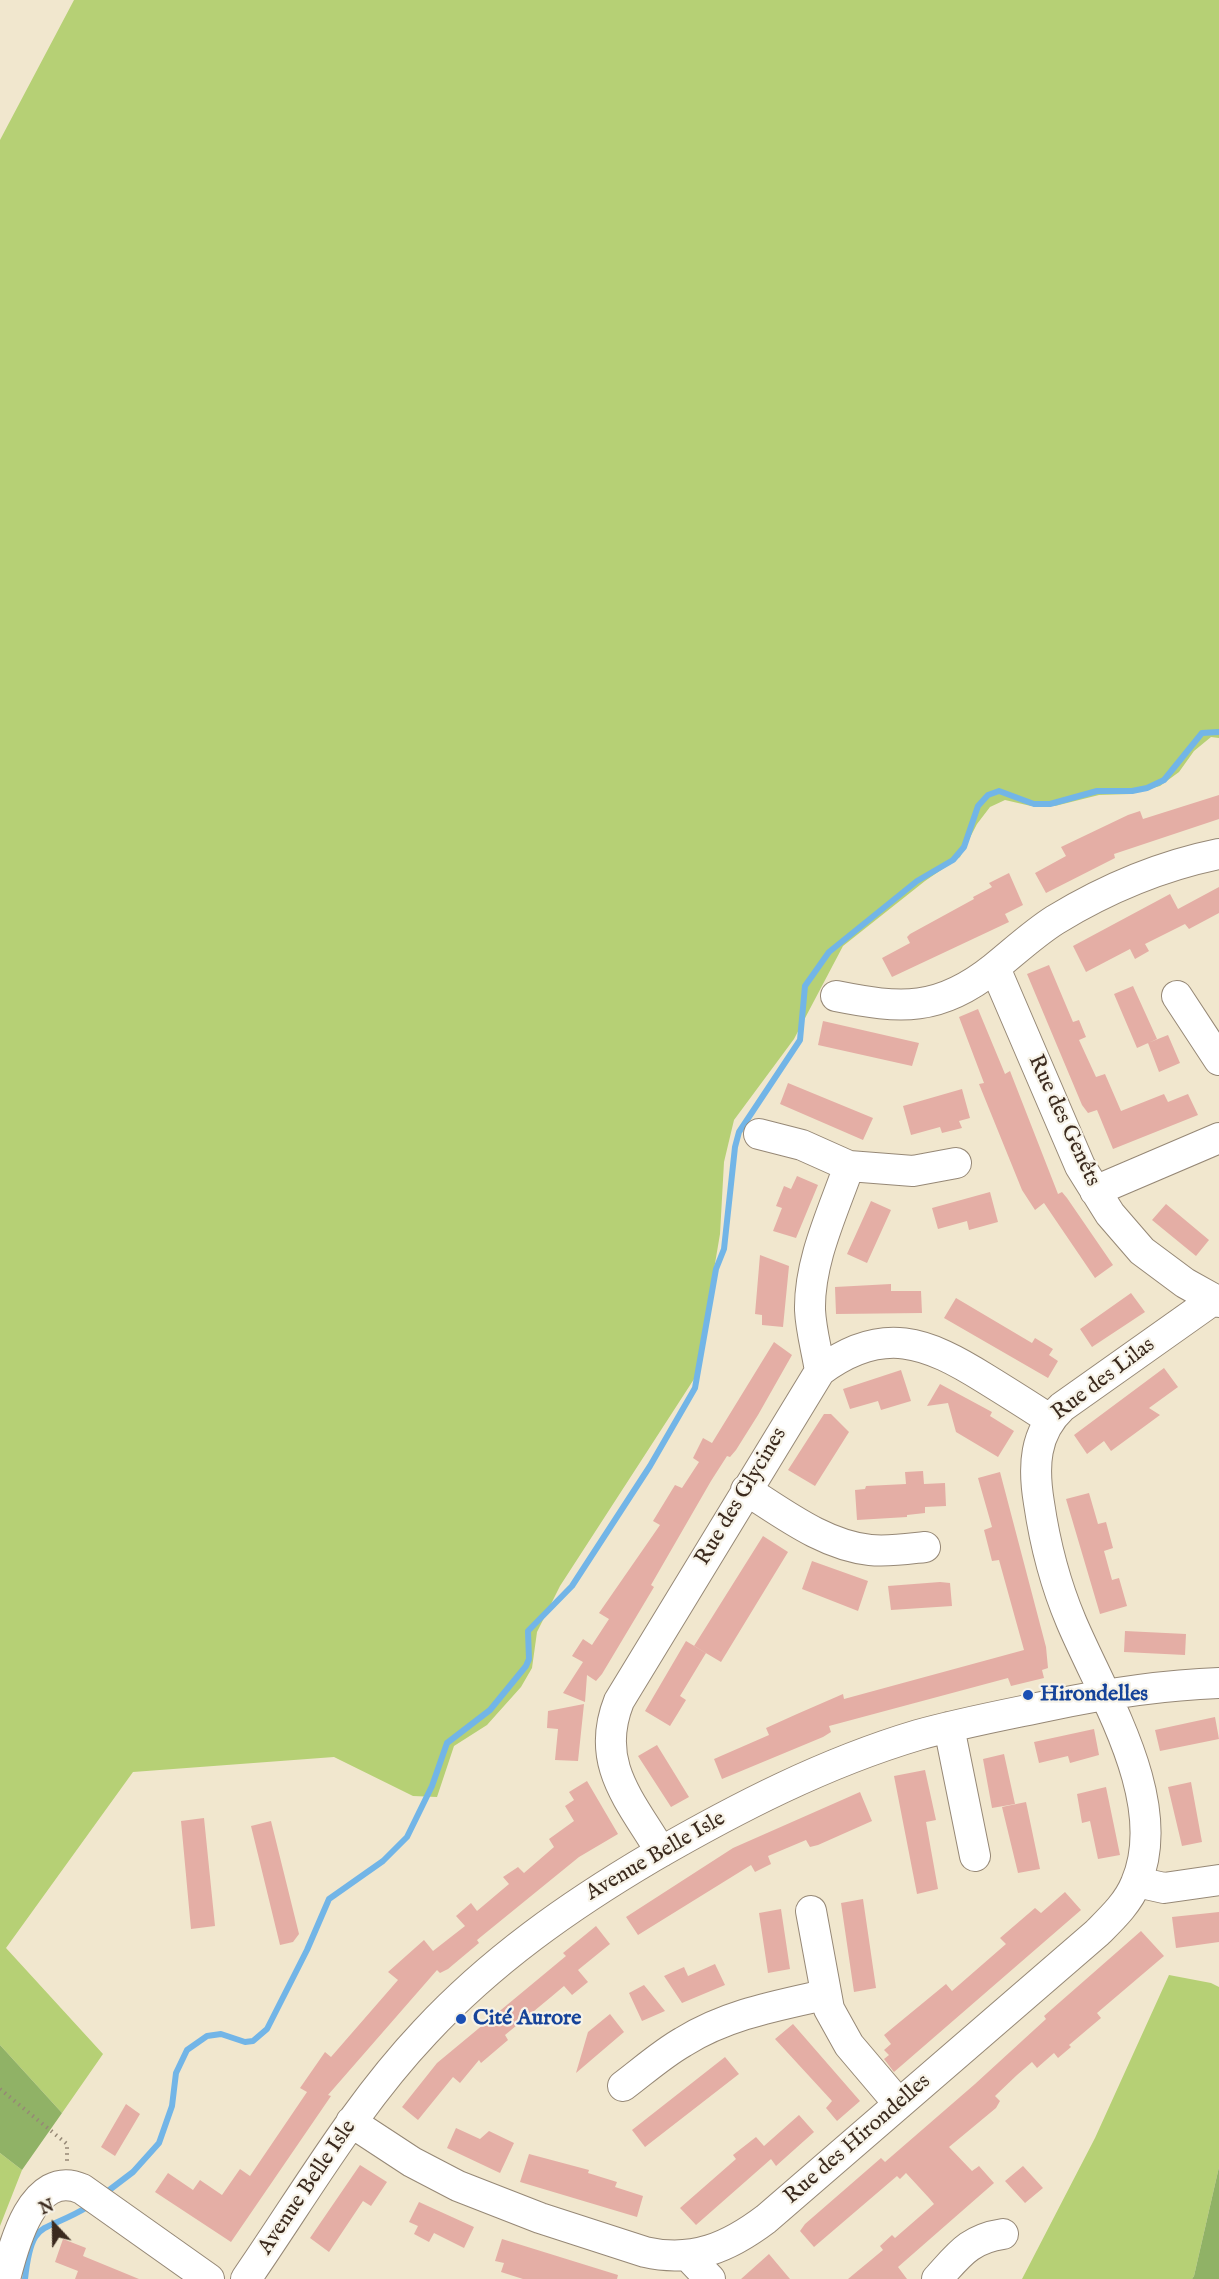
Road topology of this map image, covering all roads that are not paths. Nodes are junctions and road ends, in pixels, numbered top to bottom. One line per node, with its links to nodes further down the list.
1 (1219, 854): 2 (street)
2 (995, 968): 3 (street); 10 (street, Rue des Genêts)
3 (836, 996)
4 (1177, 996): 5 (street)
5 (1219, 1060)
6 (759, 1134): 9 (street)
7 (1219, 1138): 10 (street)
8 (956, 1163): 9 (street)
9 (849, 1166): 12 (street)
10 (1095, 1191): 11 (street, Rue des Genêts)
11 (1216, 1301): 13 (street, Rue des Lilas)
12 (820, 1371): 13 (street, Rue des Glycines); 14 (street, Rue des Glycines)
13 (1049, 1419): 17 (street, Rue des Lilas)
14 (746, 1490): 15 (street); 19 (street, Rue des Glycines)
15 (925, 1546)
16 (1219, 1683): 17 (street, Avenue Belle Isle)
17 (1106, 1695): 18 (street, Avenue Belle Isle); 22 (street, Rue des Hirondelles)
18 (949, 1727): 19 (street, Avenue Belle Isle); 20 (street)
19 (661, 1852): 27 (street, Avenue Belle Isle)
20 (975, 1856)
21 (1219, 1880): 22 (street)
22 (1137, 1882): 26 (street, Rue des Hirondelles)
23 (811, 1911): 24 (street)
24 (824, 1995): 25 (street); 26 (street)
25 (623, 2086)
26 (899, 2104): 29 (street, Rue des Hirondelles)
27 (351, 2122): 29 (street, Rue des Hirondelles); 32 (street, Avenue Belle Isle)
28 (1003, 2234): 34 (street)
29 (689, 2256): 33 (street)
30 (5, 2279): 31 (street)
31 (209, 2279)
32 (246, 2279)
33 (710, 2279)
34 (937, 2279)

